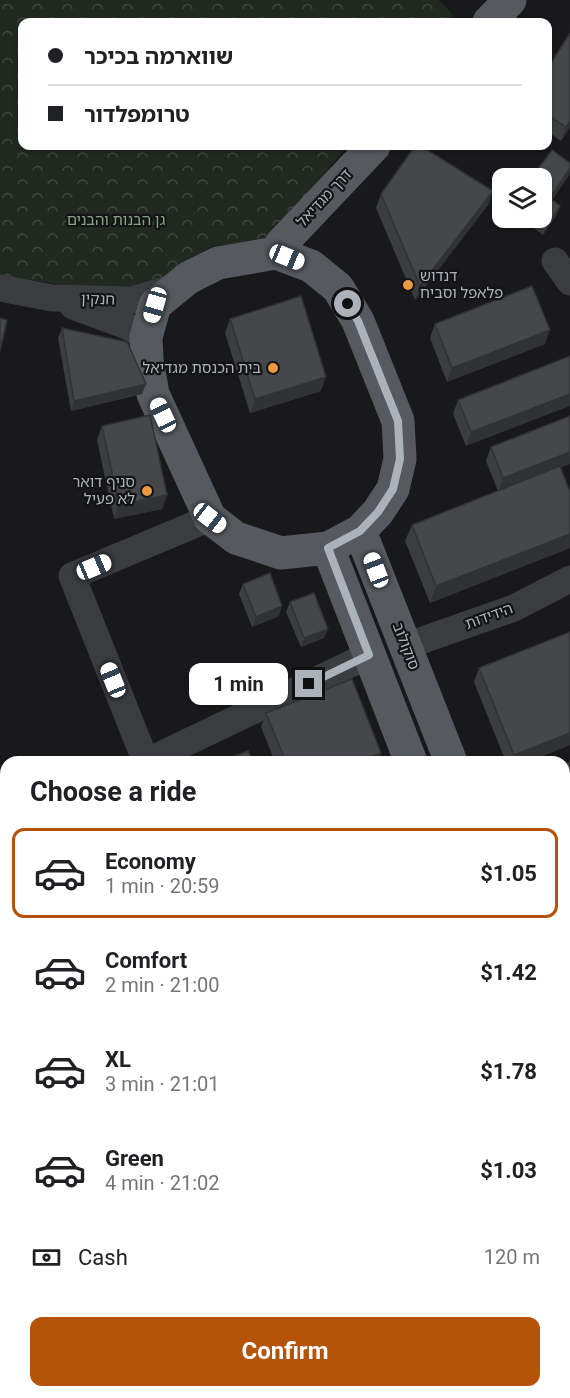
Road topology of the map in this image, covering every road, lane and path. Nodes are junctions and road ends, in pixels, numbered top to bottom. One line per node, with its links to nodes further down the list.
1 (510, 0): 2 (main road)
2 (493, 18)
3 (370, 150): 4 (main road, דרך מגדיאל)
4 (276, 253): 5 (main road); 10 (main road)
5 (178, 286): 7 (street, חנקין); 8 (main road)
6 (0, 288): 7 (street, חנקין)
7 (52, 298): 8 (street, חנקין)
8 (146, 337): 9 (main road)
9 (210, 518): 11 (main road); 15 (street)
10 (360, 531): 11 (main road); 13 (main road, סוקולוב)
11 (328, 548): 14 (main road)
12 (570, 579): 13 (street, הידידות)
13 (406, 646): 18 (main road, סוקולוב)
14 (369, 655): 16 (street); 17 (main road)
15 (144, 756)
16 (159, 756)
17 (409, 756)
18 (449, 756)

